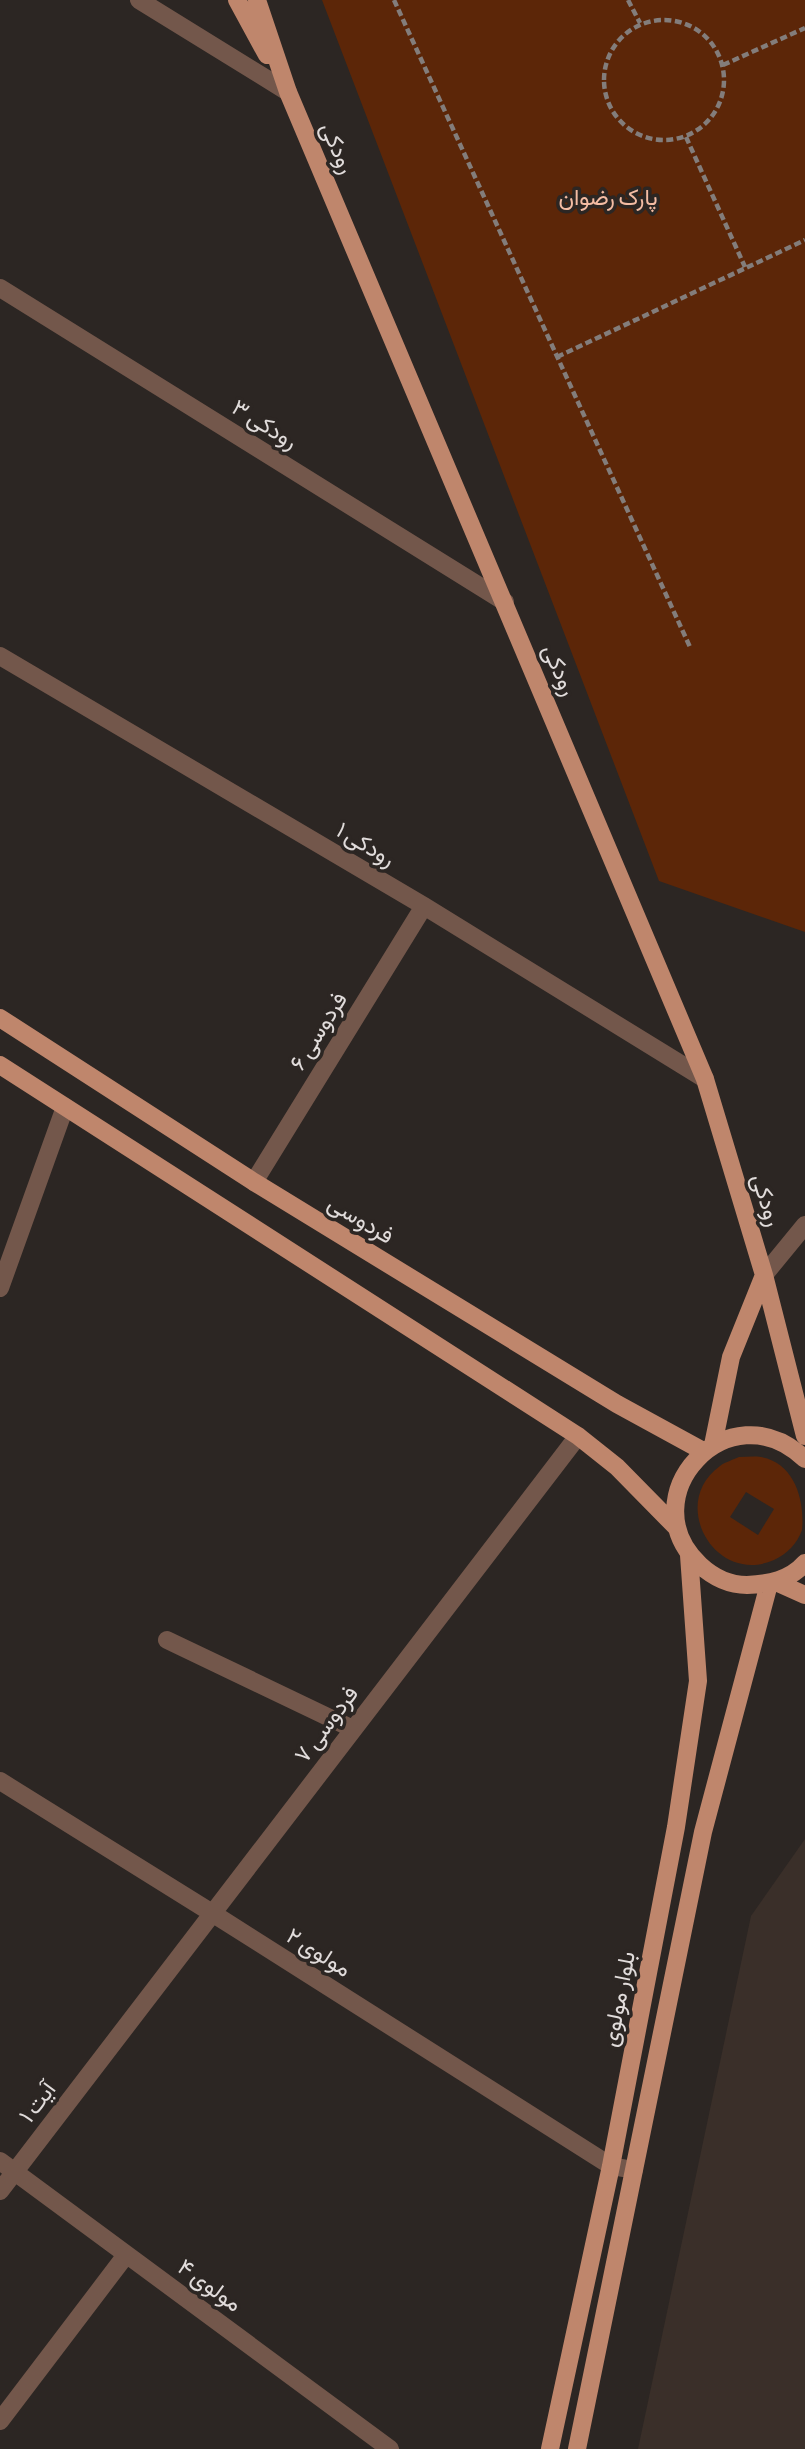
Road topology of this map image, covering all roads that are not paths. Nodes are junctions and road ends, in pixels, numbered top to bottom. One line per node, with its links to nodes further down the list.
1 (139, 0): 4 (street)
2 (237, 0): 4 (main road, رودکی)
3 (257, 0): 4 (main road, رودکی)
4 (288, 92): 6 (main road, رودکی)
5 (0, 288): 6 (street, رودکی ۳)
6 (505, 602): 11 (main road, رودکی)
7 (0, 656): 8 (street, رودکی ۱)
8 (424, 906): 11 (street, رودکی ۱); 13 (street, فردوسی ۶)
9 (0, 1018): 13 (main road, فردوسی)
10 (0, 1065): 12 (main road)
11 (705, 1079): 15 (main road, رودکی)
12 (65, 1107): 16 (street); 17 (main road)
13 (254, 1182): 19 (main road, فردوسی)
14 (805, 1225): 15 (street)
15 (764, 1275): 18 (main road, رودکی); 19 (main road)
16 (0, 1288)
17 (578, 1436): 21 (main road); 27 (street, فردوسی ۷)
18 (805, 1436)
19 (708, 1448): 20 (main road); 21 (main road)
20 (805, 1459)
21 (677, 1528): 22 (main road)
22 (689, 1555): 24 (main road); 31 (main road, بلوار مولوی)
23 (805, 1563): 24 (main road)
24 (772, 1583): 25 (main road); 33 (main road)
25 (805, 1595)
26 (167, 1640): 27 (street)
27 (353, 1729): 29 (street, فردوسی ۷)
28 (0, 1781): 29 (street, مولوی ۲)
29 (212, 1913): 30 (street, فردوسی ۷); 31 (street, مولوی ۲)
30 (113, 2042): 32 (street, آیت ۱)
31 (611, 2166): 33 (street); 38 (main road, بلوار مولوی)
32 (7, 2167): 34 (street, آیت ۱); 35 (street, مولوی ۴)
33 (634, 2170): 39 (main road)
34 (0, 2191)
35 (127, 2255): 36 (street); 37 (street, مولوی ۴)
36 (0, 2421)
37 (390, 2449)
38 (550, 2449)
39 (577, 2449)

